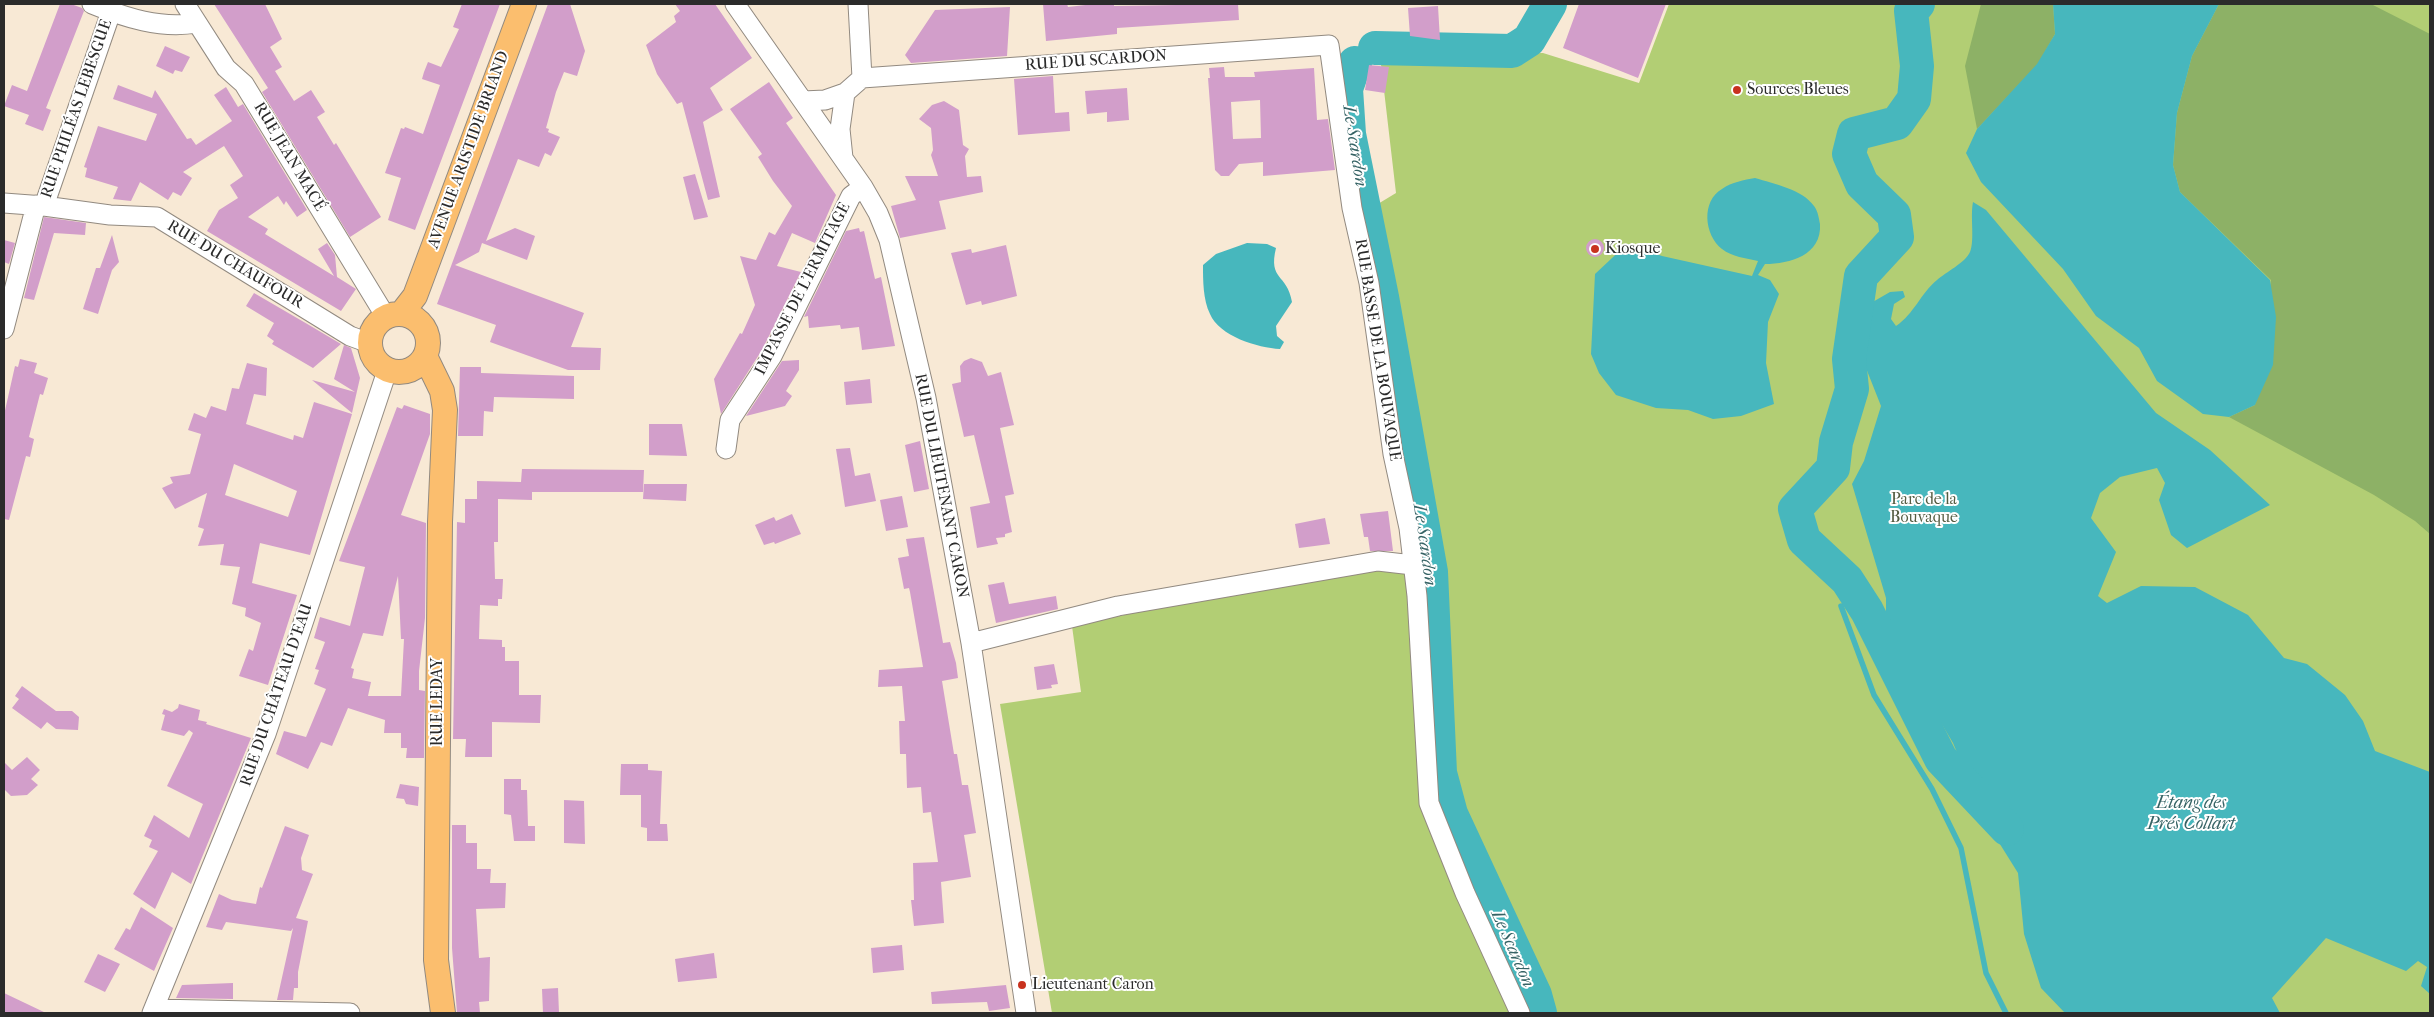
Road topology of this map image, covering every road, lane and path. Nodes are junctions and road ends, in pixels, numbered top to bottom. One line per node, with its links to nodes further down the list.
1 (92, 4): 6 (street, RUE PHILÉAS LEBESGUE)
2 (185, 4): 7 (street, RUE JEAN MACÉ)
3 (524, 4): 16 (main road, AVENUE ARISTIDE BRIAND)
4 (735, 4): 11 (street, RUE DU LIEUTENANT CARON)
5 (858, 4): 9 (street)
6 (111, 12): 7 (street, RUE PHILÉAS LEBESGUE); 15 (street, RUE PHILÉAS LEBESGUE)
7 (197, 23): 16 (street, RUE JEAN MACÉ)
8 (1329, 45): 9 (street, RUE DU SCARDON); 22 (street, RUE BASSE DE LA BOUVAQUE)
9 (862, 78): 10 (street)
10 (845, 93): 11 (street); 12 (street)
11 (803, 101): 12 (street, RUE DU LIEUTENANT CARON)
12 (843, 159): 13 (street, RUE DU LIEUTENANT CARON)
13 (863, 187): 21 (street, IMPASSE DE L'ERMITAGE); 23 (street, RUE DU LIEUTENANT CARON)
14 (4, 203): 15 (street, RUE DU CHAUFOUR)
15 (40, 206): 17 (street, RUE PHILÉAS LEBESGUE); 18 (street, RUE DU CHAUFOUR)
16 (403, 311): 18 (main road); 19 (main road)
17 (4, 329)
18 (369, 343): 20 (main road)
19 (418, 363): 20 (main road); 26 (main road, RUE LEDAY)
20 (387, 371): 24 (street, RUE DU CHÂTEAU D'EAU)
21 (726, 449)
22 (1413, 565): 23 (street); 28 (street, RUE BASSE DE LA BOUVAQUE)
23 (971, 643): 27 (street, RUE DU LIEUTENANT CARON)
24 (154, 1011): 25 (street)
25 (350, 1013)
26 (443, 1013)
27 (1026, 1013)
28 (1520, 1013)

